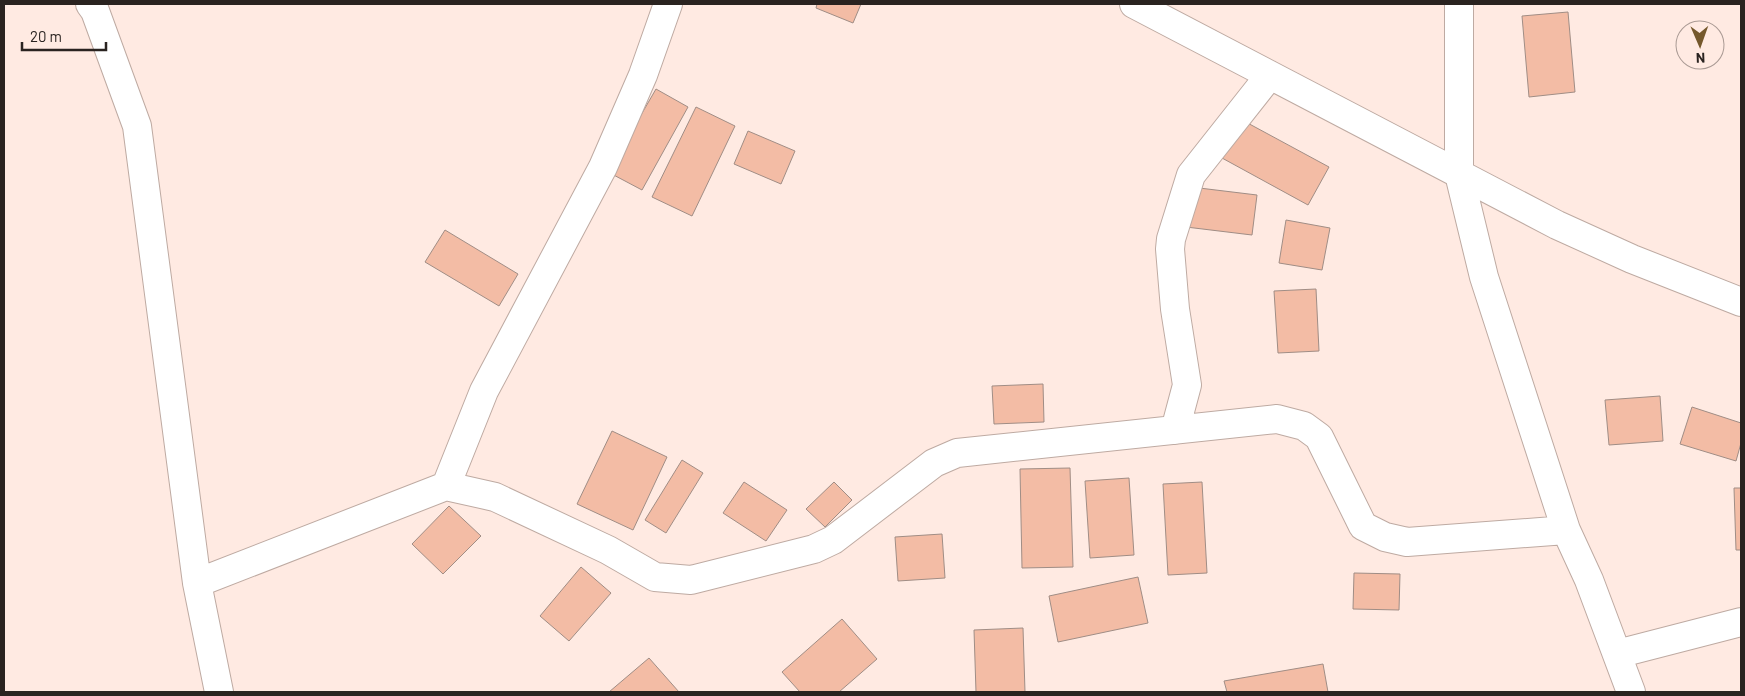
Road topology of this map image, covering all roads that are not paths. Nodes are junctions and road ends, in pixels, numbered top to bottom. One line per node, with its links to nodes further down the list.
1 (90, 4): 11 (street)
2 (668, 4): 9 (street)
3 (1134, 4): 5 (street)
4 (1459, 4): 6 (street)
5 (1270, 75): 6 (street); 8 (street)
6 (1459, 174): 7 (street); 10 (street)
7 (1741, 302)
8 (1175, 430): 9 (street); 10 (street)
9 (446, 486): 11 (street)
10 (1566, 530): 13 (street)
11 (196, 583): 14 (street)
12 (1741, 622): 13 (street)
13 (1617, 654): 15 (street)
14 (219, 692)
15 (1631, 692)

